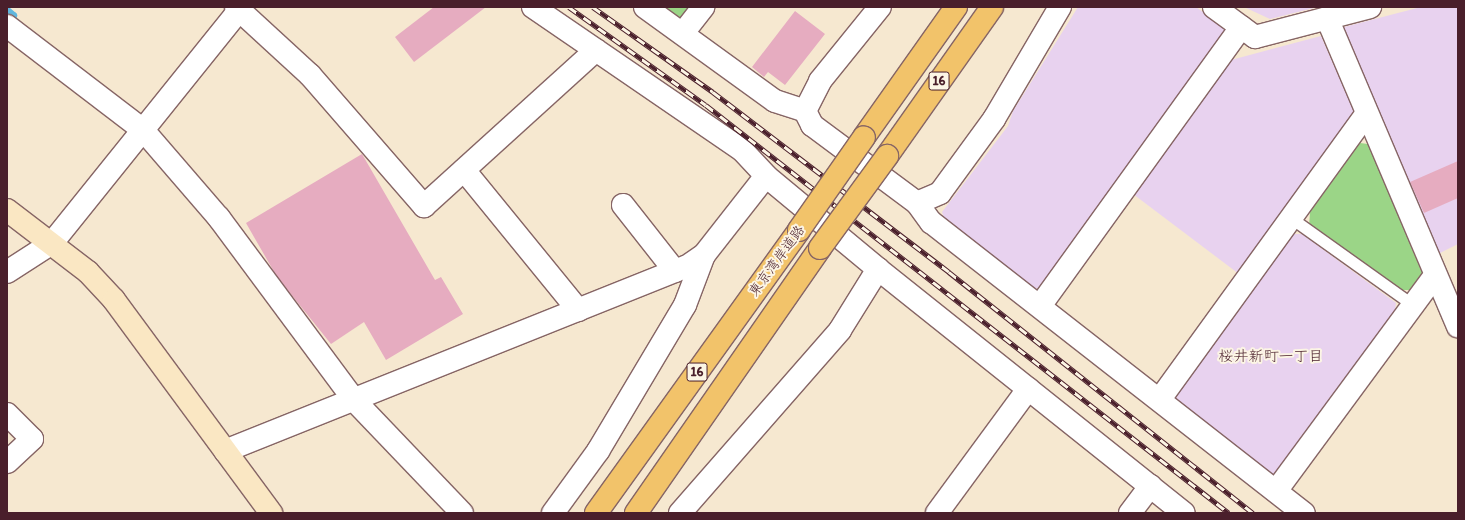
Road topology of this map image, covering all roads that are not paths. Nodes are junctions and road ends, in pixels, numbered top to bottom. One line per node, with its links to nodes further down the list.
1 (533, 7): 15 (street)
2 (645, 7): 14 (street)
3 (703, 7): 14 (street)
4 (880, 7): 16 (street)
5 (956, 7): 46 (highway, 東京湾岸道路 / 16, bridge)
6 (992, 7): 47 (highway, 東京湾岸道路 / 16, bridge)
7 (1060, 7): 21 (street)
8 (1214, 7): 13 (street)
9 (1370, 7): 11 (street)
10 (240, 8): 18 (street); 19 (street)
11 (1327, 18): 13 (street); 17 (street)
12 (7, 26): 18 (street)
13 (1240, 27): 32 (street)
14 (683, 33): 16 (street)
15 (596, 50): 19 (street); 20 (street)
16 (805, 111): 21 (street)
17 (1366, 114): 24 (street); 30 (street)
18 (143, 130): 25 (street); 36 (street)
19 (464, 170): 33 (street)
20 (766, 176): 26 (street); 27 (street)
21 (917, 203): 32 (street)
22 (623, 205): 28 (street)
23 (7, 210): 25 (street)
24 (1291, 218): 31 (lane); 37 (street)
25 (52, 243): 29 (street); 39 (street)
26 (704, 255): 28 (street); 45 (street)
27 (878, 269): 35 (street); 48 (street)
28 (675, 271): 33 (street)
29 (7, 272)
30 (1436, 275): 31 (street); 34 (street)
31 (1413, 305): 42 (street)
32 (1040, 306): 37 (street)
33 (578, 310): 36 (street)
34 (1458, 326)
35 (1028, 389): 41 (street); 49 (street)
36 (354, 400): 39 (street); 44 (street)
37 (1160, 400): 42 (street)
38 (7, 414): 40 (street)
39 (226, 451): 43 (street)
40 (7, 462)
41 (1150, 486): 50 (street); 51 (street)
42 (1276, 491): 52 (street)
43 (271, 513)
44 (462, 513)
45 (553, 513)
46 (596, 513)
47 (636, 513)
48 (680, 513)
49 (936, 513)
50 (1130, 513)
51 (1184, 513)
52 (1304, 513)

